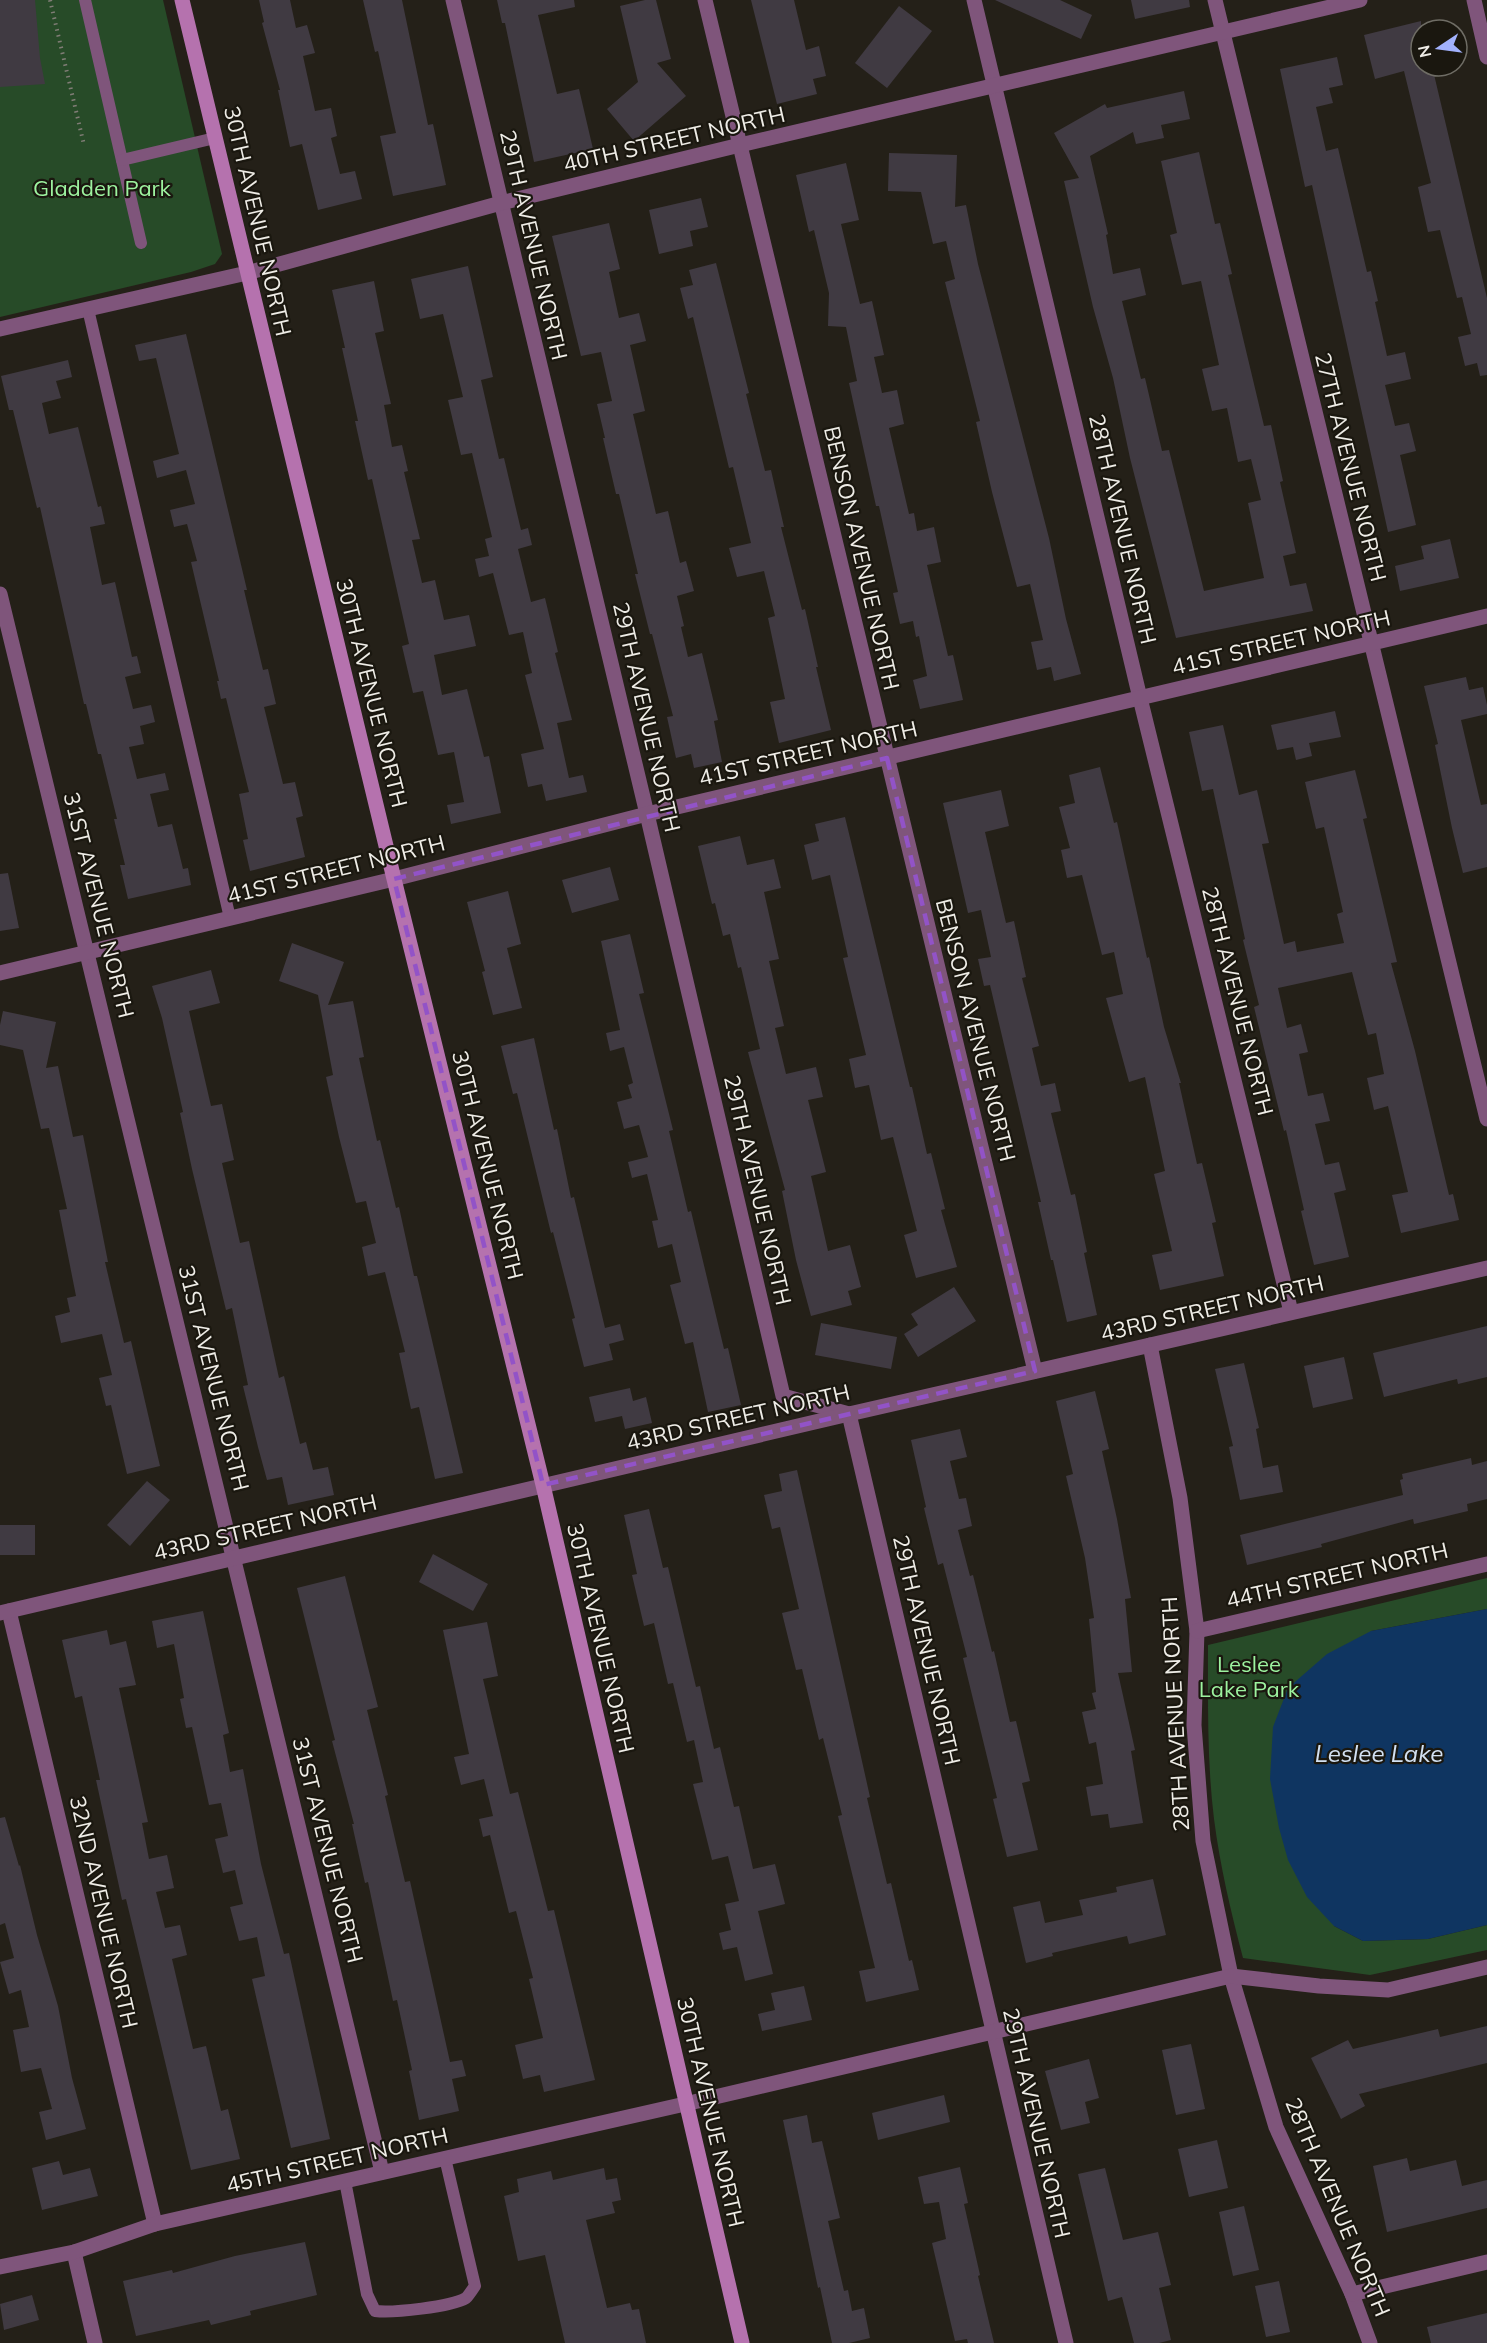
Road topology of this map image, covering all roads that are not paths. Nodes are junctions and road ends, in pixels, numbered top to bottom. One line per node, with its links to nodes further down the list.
1 (85, 0): 14 (lane)
2 (183, 0): 12 (street, 30TH AVENUE NORTH)
3 (453, 0): 15 (street, 29TH AVENUE NORTH)
4 (705, 0): 13 (street, BENSON AVENUE NORTH)
5 (974, 0): 11 (street, 28TH AVENUE NORTH)
6 (1215, 0): 9 (street, 27TH AVENUE NORTH)
7 (1360, 0): 9 (street, 40TH STREET NORTH)
8 (1474, 0): 10 (street)
9 (1223, 33): 11 (street, 40TH STREET NORTH); 22 (street, 27TH AVENUE NORTH)
10 (1487, 57)
11 (995, 86): 13 (street, 40TH STREET NORTH); 23 (street, 28TH AVENUE NORTH)
12 (215, 138): 14 (lane); 17 (street, 30TH AVENUE NORTH)
13 (740, 145): 15 (street, 40TH STREET NORTH); 24 (street, BENSON AVENUE NORTH)
14 (122, 160): 16 (lane)
15 (501, 203): 17 (street, 40TH STREET NORTH); 25 (street, 29TH AVENUE NORTH)
16 (141, 243)
17 (247, 273): 18 (street, 40TH STREET NORTH); 26 (street, 30TH AVENUE NORTH)
18 (88, 309): 19 (street, 40TH STREET NORTH); 27 (lane)
19 (0, 329)
20 (0, 594): 28 (street, 31ST AVENUE NORTH)
21 (1487, 616): 22 (street, 41ST STREET NORTH)
22 (1370, 644): 23 (street, 41ST STREET NORTH); 30 (street, 27TH AVENUE NORTH)
23 (1140, 698): 24 (street, 41ST STREET NORTH); 32 (street, 28TH AVENUE NORTH)
24 (887, 758): 25 (street, 41ST STREET NORTH); 34 (street, BENSON AVENUE NORTH)
25 (647, 814): 26 (street, 41ST STREET NORTH); 35 (street, 29TH AVENUE NORTH)
26 (394, 879): 27 (street, 41ST STREET NORTH); 36 (street, 30TH AVENUE NORTH)
27 (230, 918): 28 (street, 41ST STREET NORTH)
28 (87, 952): 29 (street, 41ST STREET NORTH); 37 (street, 31ST AVENUE NORTH)
29 (0, 973)
30 (1487, 1119)
31 (1487, 1268): 32 (street, 43RD STREET NORTH)
32 (1291, 1312): 33 (street, 43RD STREET NORTH)
33 (1150, 1345): 34 (street, 43RD STREET NORTH); 40 (street, 28TH AVENUE NORTH)
34 (1035, 1371): 35 (street, 43RD STREET NORTH)
35 (849, 1413): 36 (street, 43RD STREET NORTH); 43 (street, 29TH AVENUE NORTH)
36 (543, 1485): 37 (street, 43RD STREET NORTH); 44 (street, 30TH AVENUE NORTH)
37 (234, 1558): 39 (street, 43RD STREET NORTH); 46 (street, 31ST AVENUE NORTH)
38 (1487, 1563): 40 (street, 44TH STREET NORTH)
39 (4, 1612): 48 (street, 32ND AVENUE NORTH)
40 (1197, 1631): 42 (street, 28TH AVENUE NORTH)
41 (1487, 1967): 42 (street, 45TH STREET NORTH)
42 (1231, 1976): 43 (street, 45TH STREET NORTH); 52 (street, 28TH AVENUE NORTH)
43 (992, 2032): 44 (street, 45TH STREET NORTH); 55 (street, 29TH AVENUE NORTH)
44 (685, 2104): 45 (street, 45TH STREET NORTH); 54 (street, 30TH AVENUE NORTH)
45 (445, 2158): 46 (street, 45TH STREET NORTH); 47 (lane)
46 (382, 2172): 47 (street, 45TH STREET NORTH)
47 (345, 2181): 48 (street, 45TH STREET NORTH)
48 (155, 2224): 49 (street, 45TH STREET NORTH)
49 (74, 2252): 51 (street, 45TH STREET NORTH); 53 (street)
50 (1487, 2262): 52 (street)
51 (0, 2267)
52 (1352, 2294): 56 (street, 28TH AVENUE NORTH)
53 (95, 2343)
54 (742, 2343)
55 (1066, 2343)
56 (1370, 2343)

